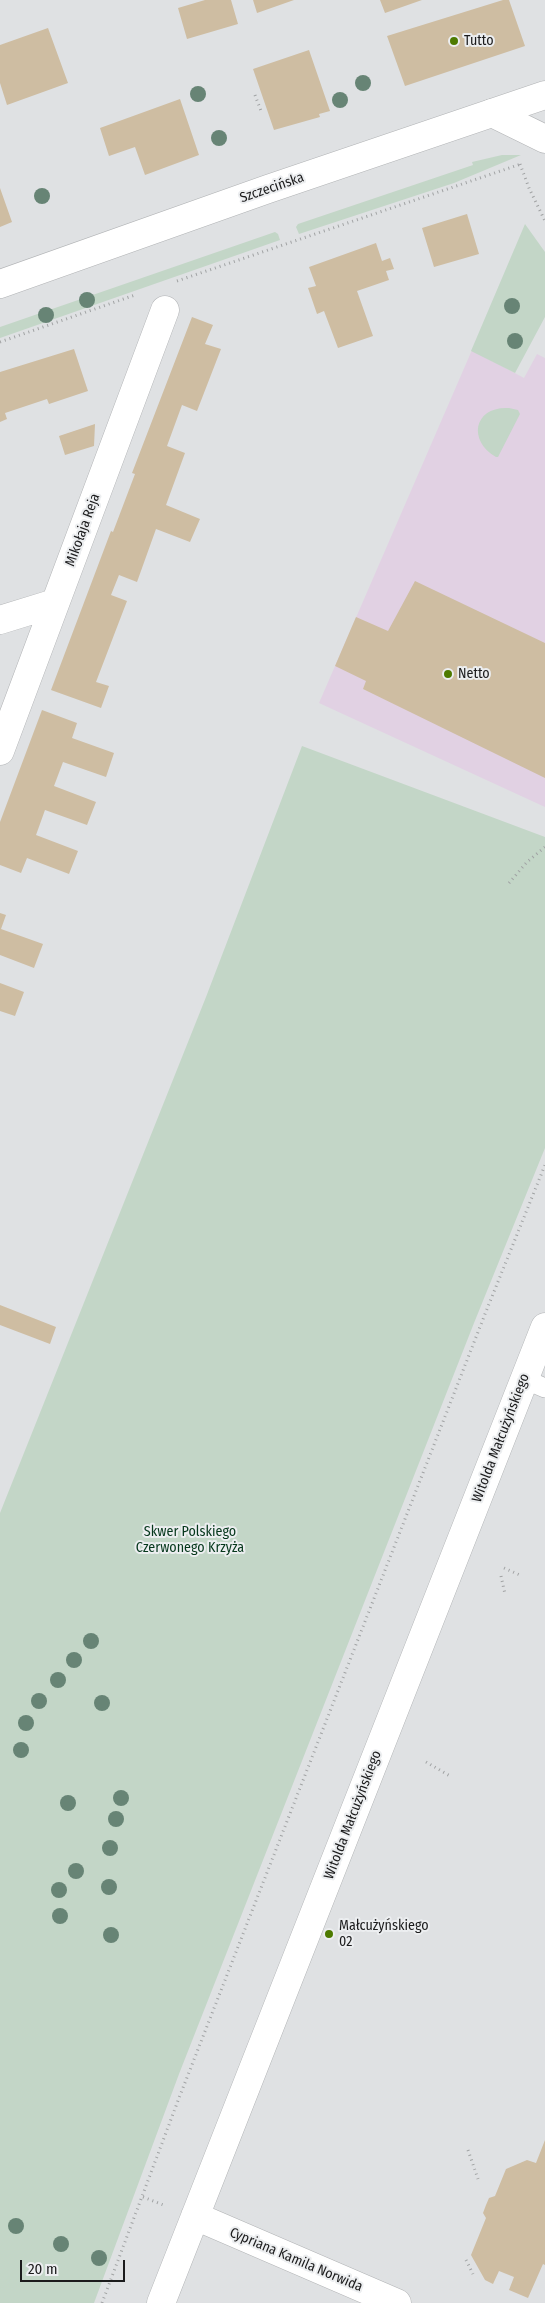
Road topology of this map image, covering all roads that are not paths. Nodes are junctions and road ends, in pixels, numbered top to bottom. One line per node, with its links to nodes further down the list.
1 (545, 95): 2 (street, Szczecińska)
2 (492, 113): 3 (street); 4 (street, Szczecińska)
3 (545, 139)
4 (0, 284)
5 (165, 310): 6 (street, Mikołaja Reja)
6 (56, 603): 7 (street); 8 (street, Mikołaja Reja)
7 (0, 620)
8 (0, 751)
9 (545, 1327): 10 (street, Witolda Małcużyńskiego)
10 (535, 1384): 11 (street, Witolda Małcużyńskiego)
11 (195, 2216): 12 (street, Cypriana Kamila Norwida); 13 (street, Witolda Małcużyńskiego)
12 (394, 2302)
13 (161, 2303)

